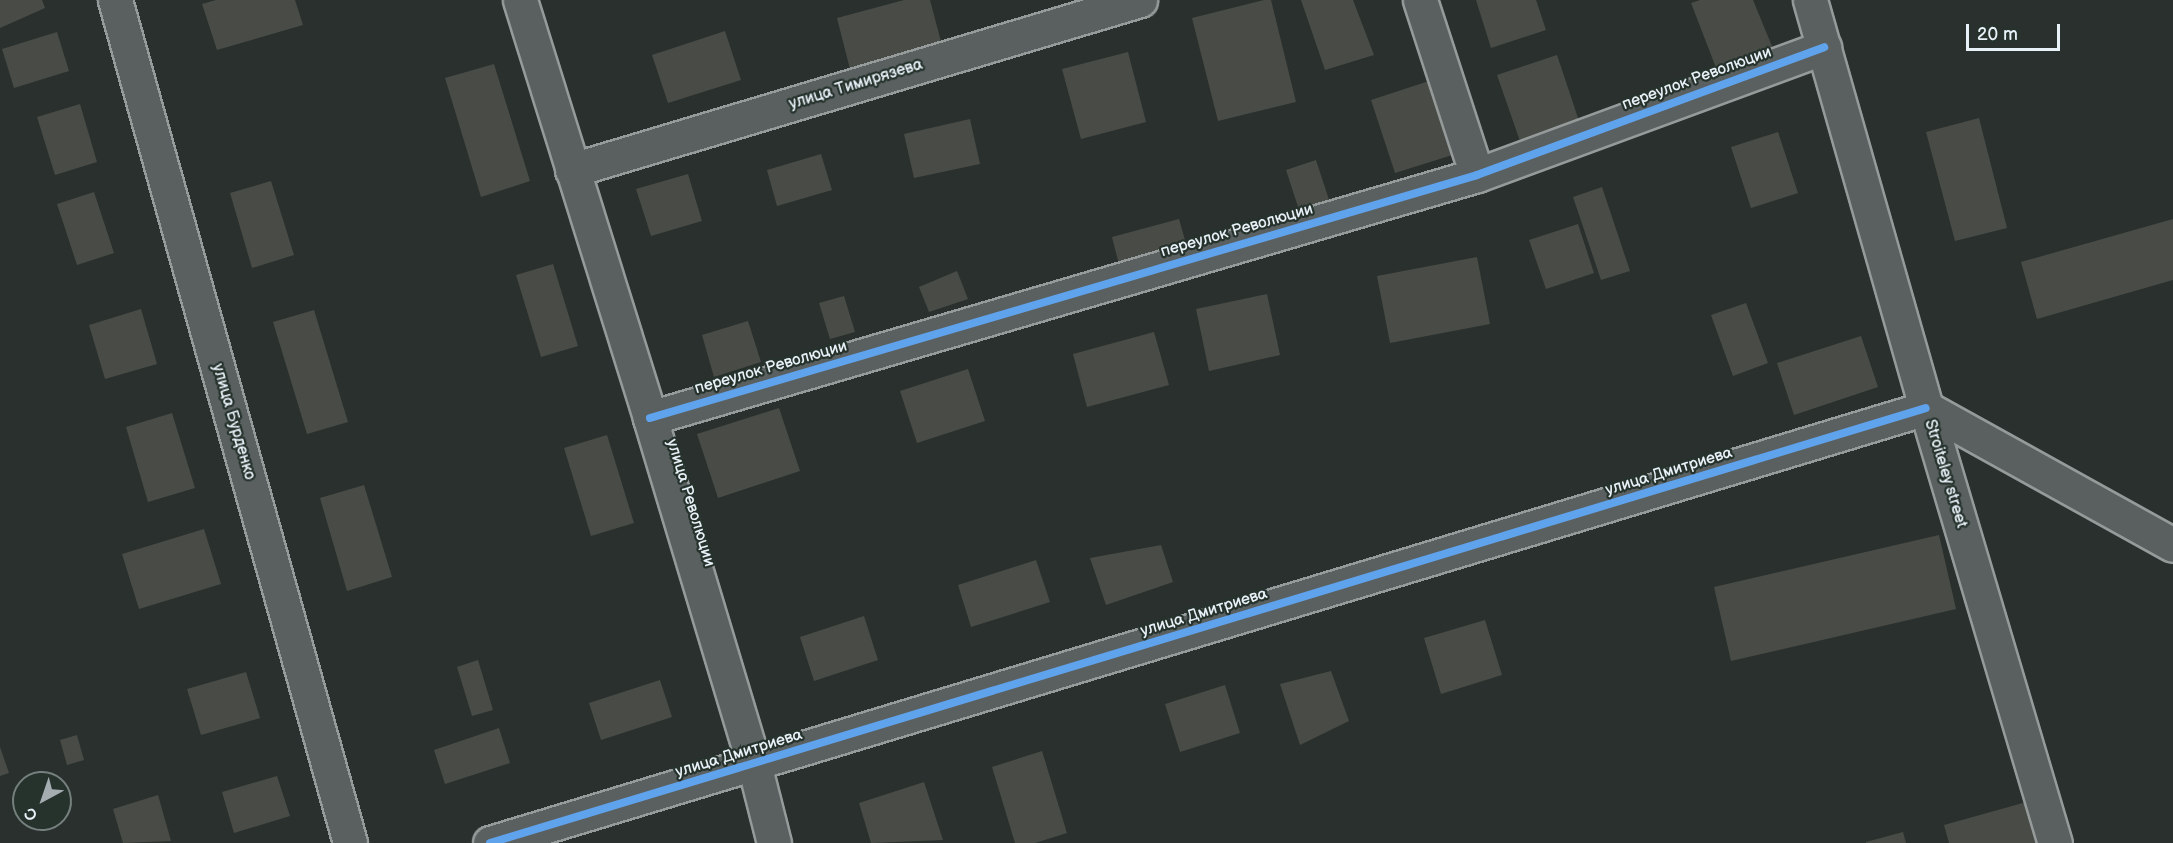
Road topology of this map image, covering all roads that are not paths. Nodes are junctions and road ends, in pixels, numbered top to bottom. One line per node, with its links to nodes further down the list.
1 (115, 0): 13 (street, улица Бурденко)
2 (520, 0): 7 (street, улица Революции)
3 (1140, 0): 7 (street, улица Тимирязева)
4 (1420, 0): 8 (street)
5 (1810, 0): 6 (street, Stroiteley street)
6 (1824, 47): 8 (street, переулок Революции); 9 (street, Stroiteley street)
7 (572, 170): 10 (street, улица Революции)
8 (1477, 175): 10 (street, переулок Революции)
9 (1926, 408): 11 (street); 12 (street, улица Дмитриева); 16 (street, Stroiteley street)
10 (650, 418): 12 (street, улица Революции)
11 (2171, 549)
12 (754, 764): 14 (street, улица Дмитриева); 15 (street, улица Революции)
13 (350, 843)
14 (490, 843)
15 (774, 843)
16 (2055, 843)

